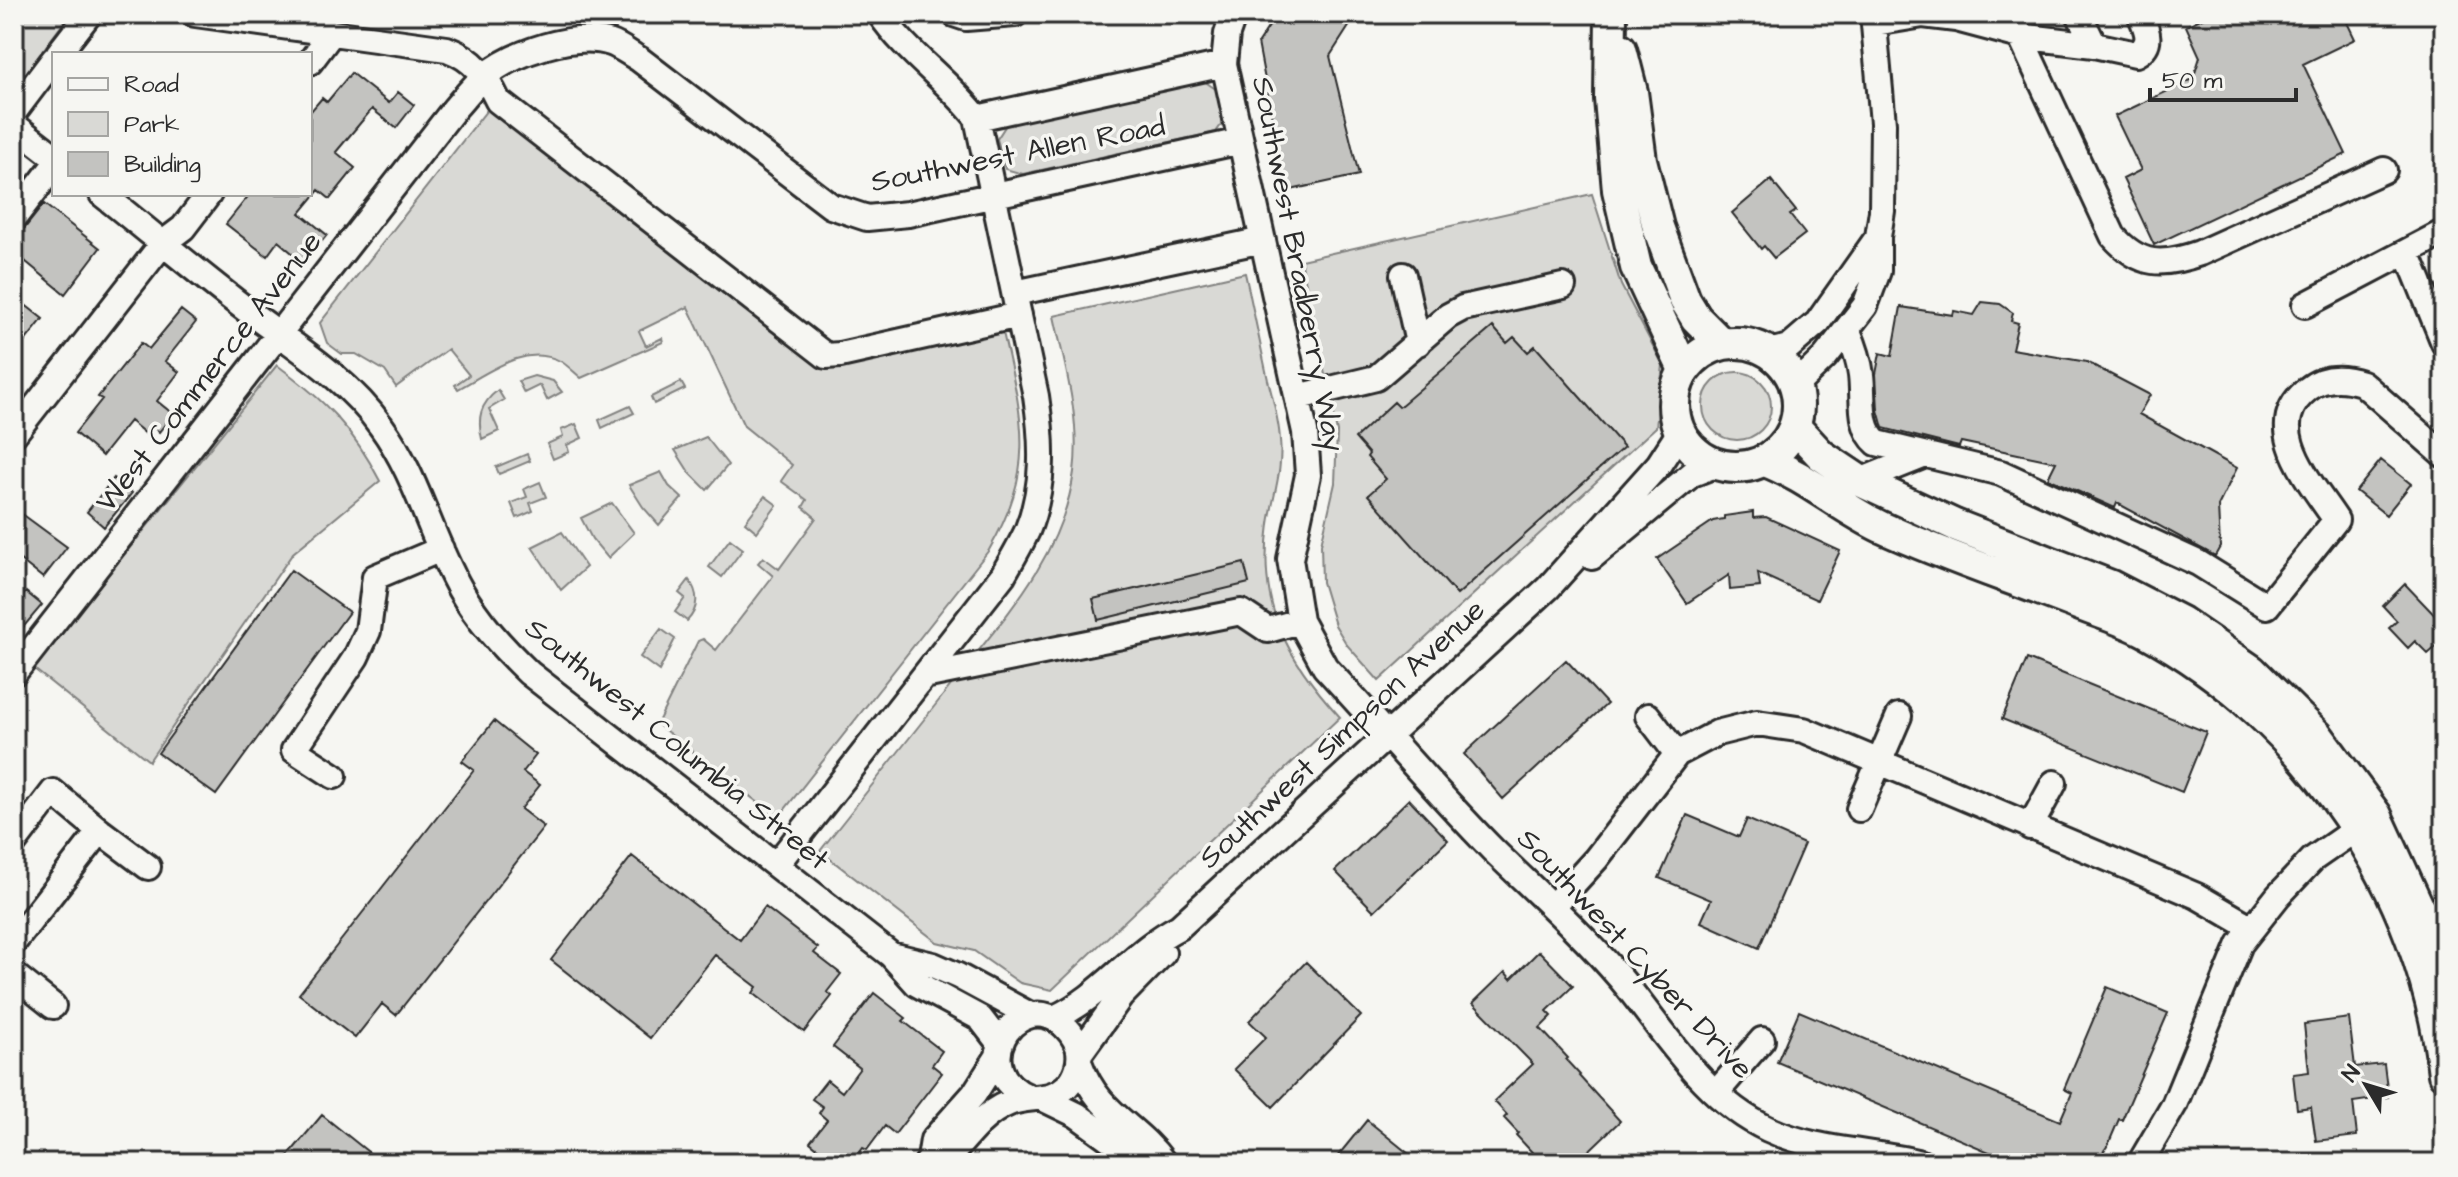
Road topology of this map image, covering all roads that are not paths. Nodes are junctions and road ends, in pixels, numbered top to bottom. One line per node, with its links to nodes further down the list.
1 (89, 14): 14 (street)
2 (195, 14): 12 (street)
3 (880, 14): 20 (street)
4 (954, 14): 5 (street)
5 (1015, 14)
6 (1234, 14): 17 (street, Southwest Bradberry Way)
7 (1612, 14): 43 (main road); 45 (main road)
8 (2079, 14): 13 (street)
9 (2140, 14): 13 (street)
10 (1874, 19): 11 (street); 31 (street)
11 (2016, 25): 13 (street); 25 (street)
12 (331, 34): 15 (street); 18 (street)
13 (2094, 45)
14 (60, 52)
15 (312, 59)
16 (52, 62): 19 (street)
17 (1224, 64): 20 (street); 22 (street, Southwest Bradberry Way)
18 (485, 75): 26 (street, Southwest Allen Road); 37 (street); 40 (street, West Commerce Avenue)
19 (14, 112)
20 (977, 118): 26 (street)
21 (14, 125): 23 (street)
22 (1241, 141): 26 (street, Southwest Allen Road); 32 (street, Southwest Bradberry Way)
23 (52, 154)
24 (52, 169): 29 (street)
25 (2384, 170)
26 (993, 195): 37 (street)
27 (104, 196): 33 (street, Southwest Columbia Street)
28 (207, 196): 33 (street)
29 (14, 218)
30 (2444, 232): 34 (street)
31 (1878, 237): 39 (street); 44 (street)
32 (1263, 240): 37 (street); 47 (street, Southwest Bradberry Way)
33 (163, 243): 40 (street, Southwest Columbia Street); 50 (street)
34 (2407, 252): 38 (street); 42 (street)
35 (1403, 275): 41 (street)
36 (1563, 286): 41 (street)
37 (1017, 304): 60 (street)
38 (2305, 305)
39 (1848, 331): 46 (street); 51 (street)
40 (279, 335): 56 (street, Southwest Columbia Street); 59 (street, West Commerce Avenue)
41 (1418, 343): 47 (street)
42 (2444, 343)
43 (1722, 344): 44 (main road); 45 (main road)
44 (1769, 352): 46 (main road)
45 (1684, 370): 49 (main road)
46 (1796, 385): 48 (main road)
47 (1298, 397): 58 (street, Southwest Bradberry Way)
48 (1795, 427): 53 (main road); 55 (main road)
49 (1679, 433): 54 (main road); 57 (street, Southwest Simpson Avenue)
50 (14, 434)
51 (1925, 455): 52 (street); 55 (street)
52 (2444, 455)
53 (1765, 461): 54 (main road); 69 (main road)
54 (1715, 465): 57 (street, Southwest Simpson Avenue)
55 (1860, 481): 69 (main road)
56 (441, 549): 66 (street); 73 (street, Southwest Columbia Street)
57 (1548, 588): 63 (street, Southwest Simpson Avenue)
58 (1300, 621): 60 (street); 63 (street, Southwest Bradberry Way)
59 (14, 673)
60 (924, 676): 73 (street)
61 (1648, 716): 64 (street)
62 (1899, 716): 65 (street)
63 (1388, 734): 75 (street, Southwest Cyber Drive); 76 (street, Southwest Simpson Avenue)
64 (1677, 754): 65 (street); 75 (street)
65 (1878, 761): 68 (street); 70 (street)
66 (334, 776)
67 (2054, 783): 70 (street)
68 (1859, 809)
69 (2366, 821): 77 (street); 80 (main road); 87 (main road)
70 (2030, 827): 77 (street)
71 (100, 831): 72 (street); 74 (street); 78 (street)
72 (14, 843)
73 (776, 865): 79 (street, Southwest Columbia Street)
74 (148, 867)
75 (1553, 906): 88 (street, Southwest Cyber Drive)
76 (1179, 927): 83 (street, Southwest Simpson Avenue); 86 (street, Southwest Simpson Avenue)
77 (2252, 928): 95 (street)
78 (14, 942)
79 (891, 955): 83 (street, Southwest Columbia Street); 85 (street, Southwest Columbia Street)
80 (2444, 963)
81 (14, 975): 82 (street)
82 (53, 1006)
83 (1042, 1017): 85 (street); 86 (street)
84 (1762, 1040): 88 (street)
85 (998, 1051): 89 (street); 91 (street)
86 (1079, 1058): 89 (street); 93 (street)
87 (2444, 1074)
88 (1716, 1093): 94 (street, Southwest Cyber Drive)
89 (1036, 1098): 90 (street); 91 (street)
90 (1113, 1155): 92 (street)
91 (928, 1161)
92 (1143, 1163)
93 (1164, 1163)
94 (1919, 1163)
95 (2140, 1163)

